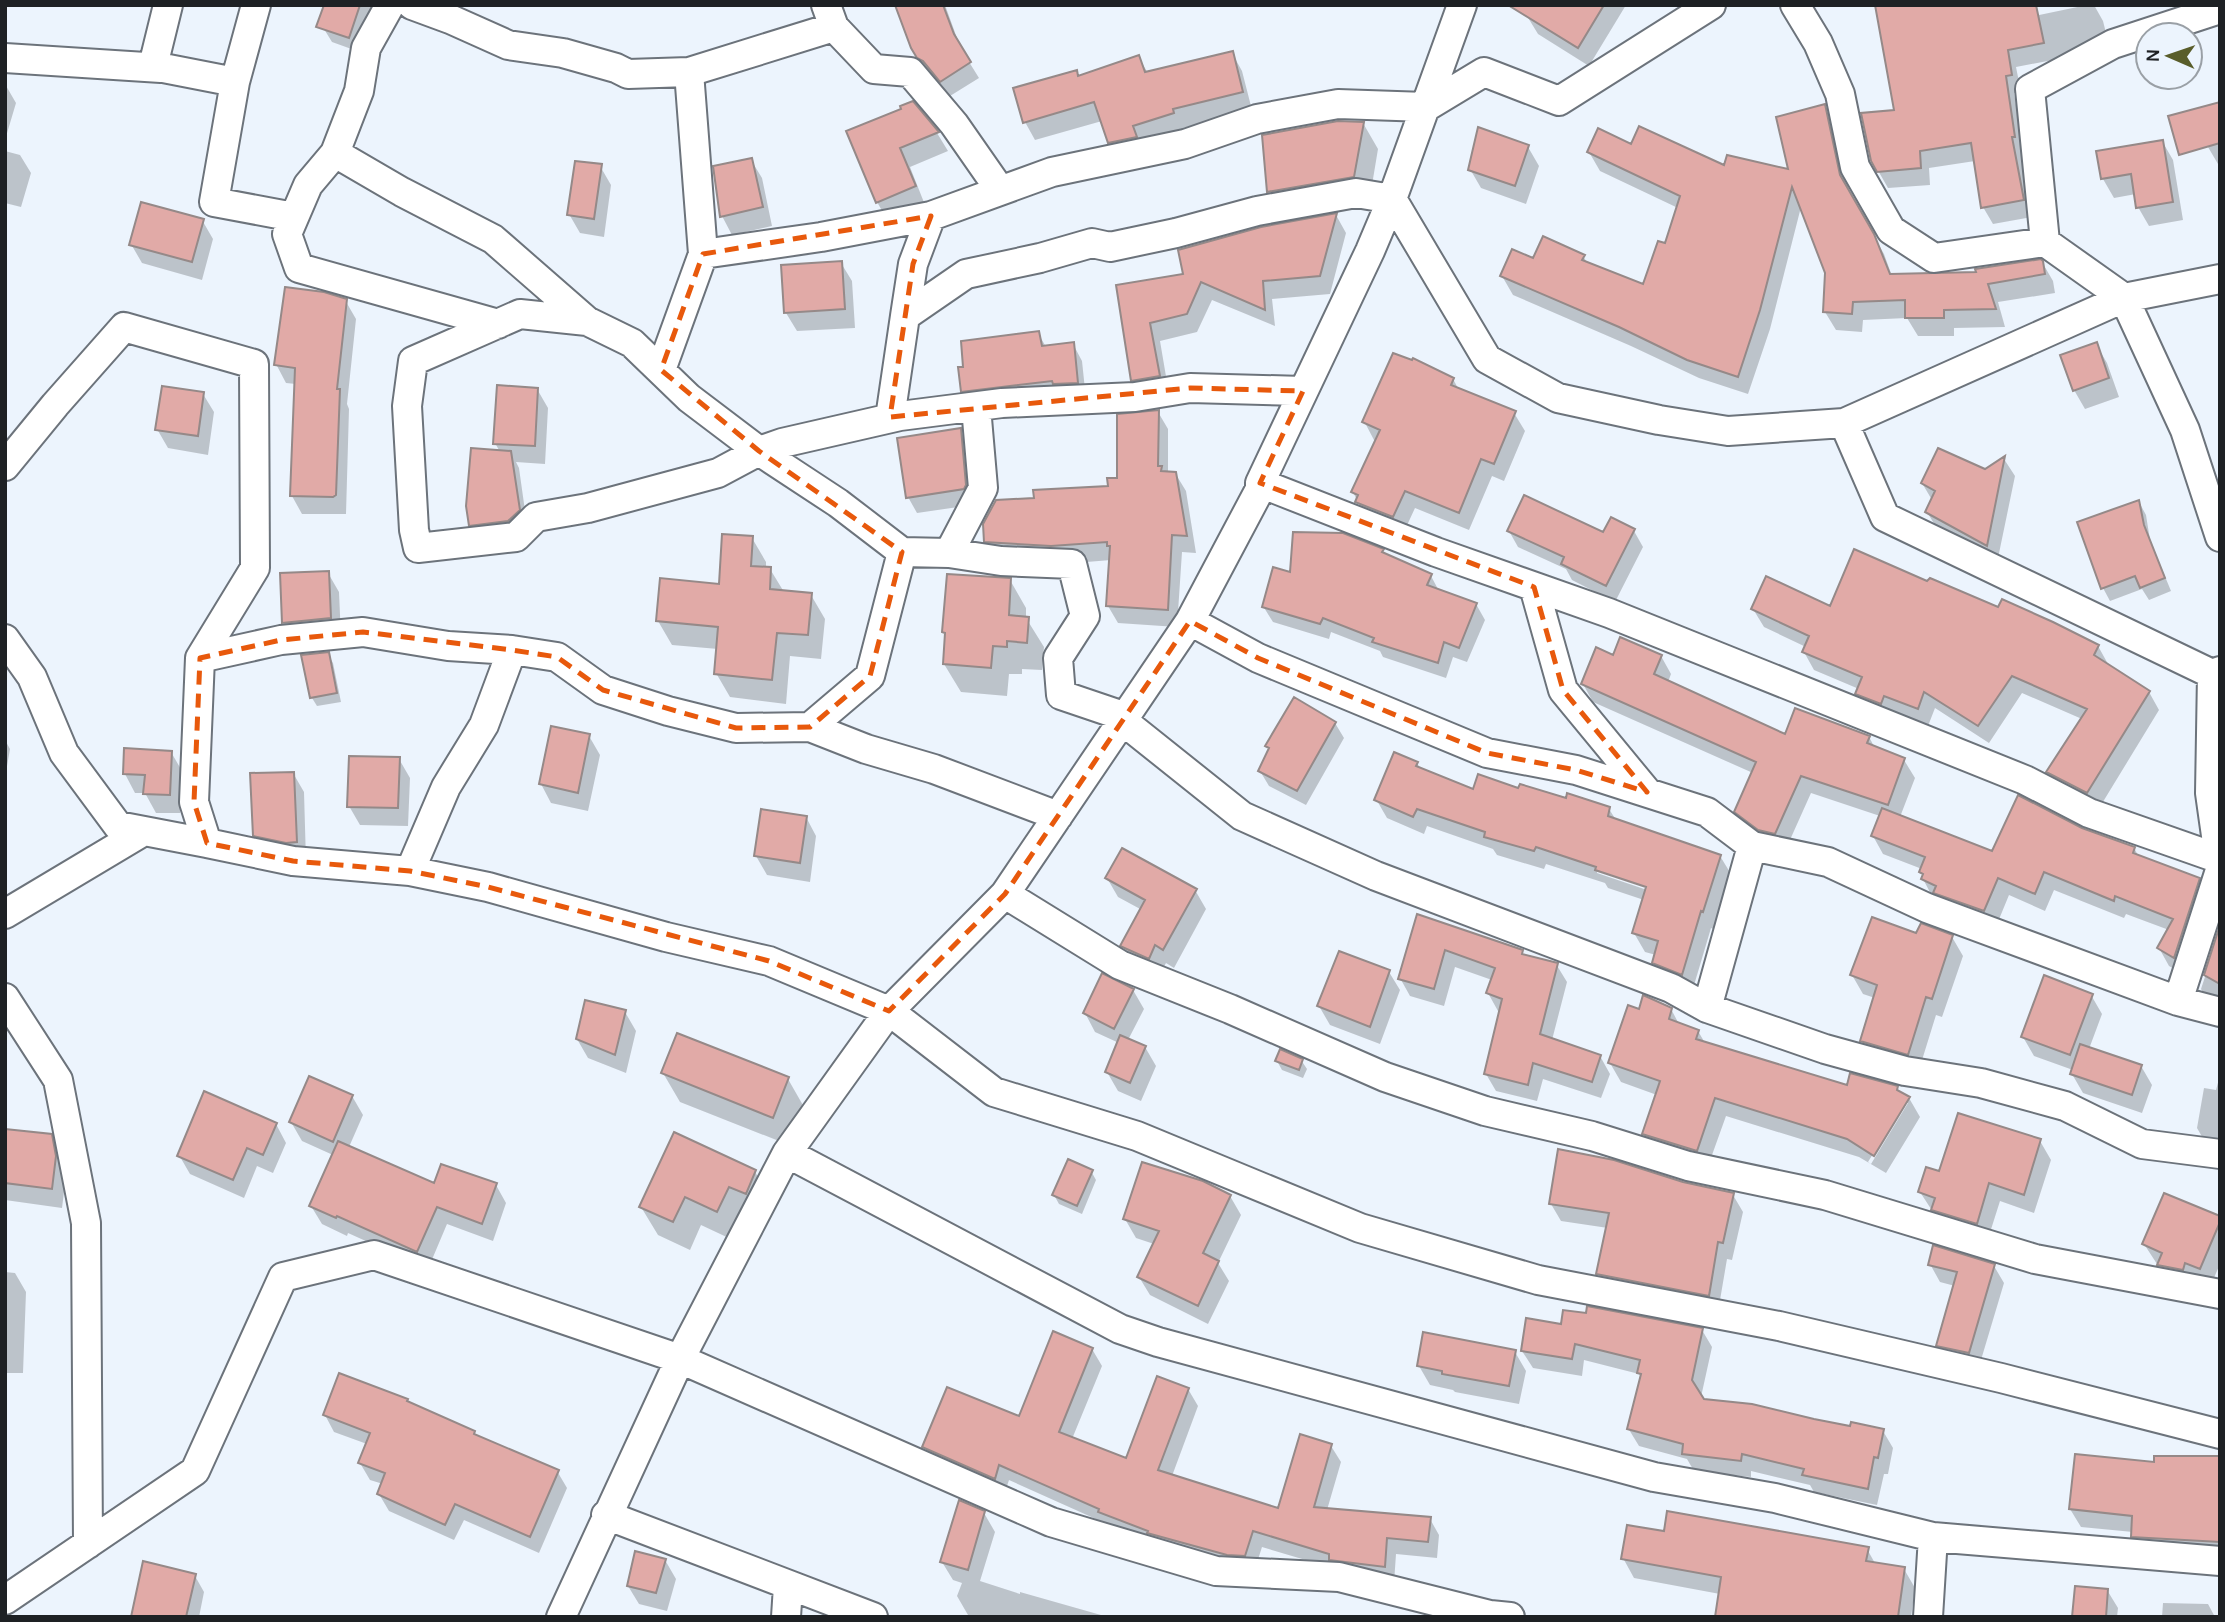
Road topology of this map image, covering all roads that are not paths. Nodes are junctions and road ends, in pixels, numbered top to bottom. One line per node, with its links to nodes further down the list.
1 (168, 5): 11 (street)
2 (256, 5): 13 (street)
3 (390, 5): 15 (street)
4 (412, 5): 12 (street)
5 (1711, 5): 14 (street)
6 (1795, 5): 20 (street)
7 (1455, 6): 14 (street)
8 (2204, 10): 20 (street)
9 (830, 16): 12 (street); 16 (street)
10 (5, 58): 11 (street)
11 (161, 68): 13 (street)
12 (689, 72): 21 (street)
13 (235, 82): 19 (street)
14 (1426, 107): 16 (street); 17 (street)
15 (335, 153): 19 (street); 25 (street)
16 (1000, 190): 18 (street)
17 (1392, 199): 24 (street); 28 (street); 31 (street)
18 (931, 216): 21 (street); 24 (street)
19 (294, 217): 26 (street)
20 (2045, 242): 23 (street)
21 (703, 254): 27 (street)
22 (2220, 279): 23 (street)
23 (2124, 298): 31 (street); 35 (street)
24 (905, 316): 30 (street)
25 (587, 321): 26 (street); 27 (street)
26 (498, 324): 32 (street)
27 (661, 370): 32 (street)
28 (1303, 391): 29 (street); 34 (street)
29 (976, 407): 30 (street); 37 (street)
30 (890, 418): 32 (street)
31 (1844, 424): 43 (street)
32 (759, 451): 36 (street)
33 (5, 466): 42 (street)
34 (1260, 483): 38 (street); 39 (street)
35 (2220, 537)
36 (902, 552): 37 (street); 45 (street)
37 (949, 553): 44 (street)
38 (1534, 587): 46 (street); 51 (street)
39 (1190, 621): 44 (street); 46 (street)
40 (5, 639): 48 (street)
41 (512, 650): 42 (street); 45 (street); 54 (street)
42 (200, 658): 49 (street)
43 (2216, 673): 51 (street)
44 (1125, 719): 47 (street); 59 (street)
45 (810, 727): 47 (street)
46 (1647, 792): 50 (street)
47 (1058, 816): 55 (street)
48 (144, 831): 49 (street); 56 (street)
49 (207, 843): 54 (street)
50 (1752, 846): 58 (street); 59 (street)
51 (2220, 859): 52 (street)
52 (2220, 864)
53 (2220, 870): 58 (street)
54 (410, 871): 60 (street)
55 (1006, 894): 60 (street); 64 (street)
56 (5, 914)
57 (5, 998): 69 (street)
58 (2178, 1002): 61 (street)
59 (1707, 1008): 63 (street)
60 (889, 1011): 62 (street); 66 (street)
61 (2220, 1012)
62 (787, 1153): 65 (street); 68 (street)
63 (2220, 1154)
64 (2220, 1294)
65 (680, 1359): 67 (street); 69 (street); 76 (street)
66 (2220, 1434)
67 (607, 1515): 71 (street); 73 (street)
68 (1933, 1537): 70 (street); 77 (street)
69 (88, 1544): 72 (street)
70 (2220, 1561)
71 (788, 1586): 74 (street); 75 (street)
72 (5, 1600)
73 (561, 1617)
74 (786, 1617)
75 (873, 1617)
76 (1510, 1617)
77 (1928, 1617)

